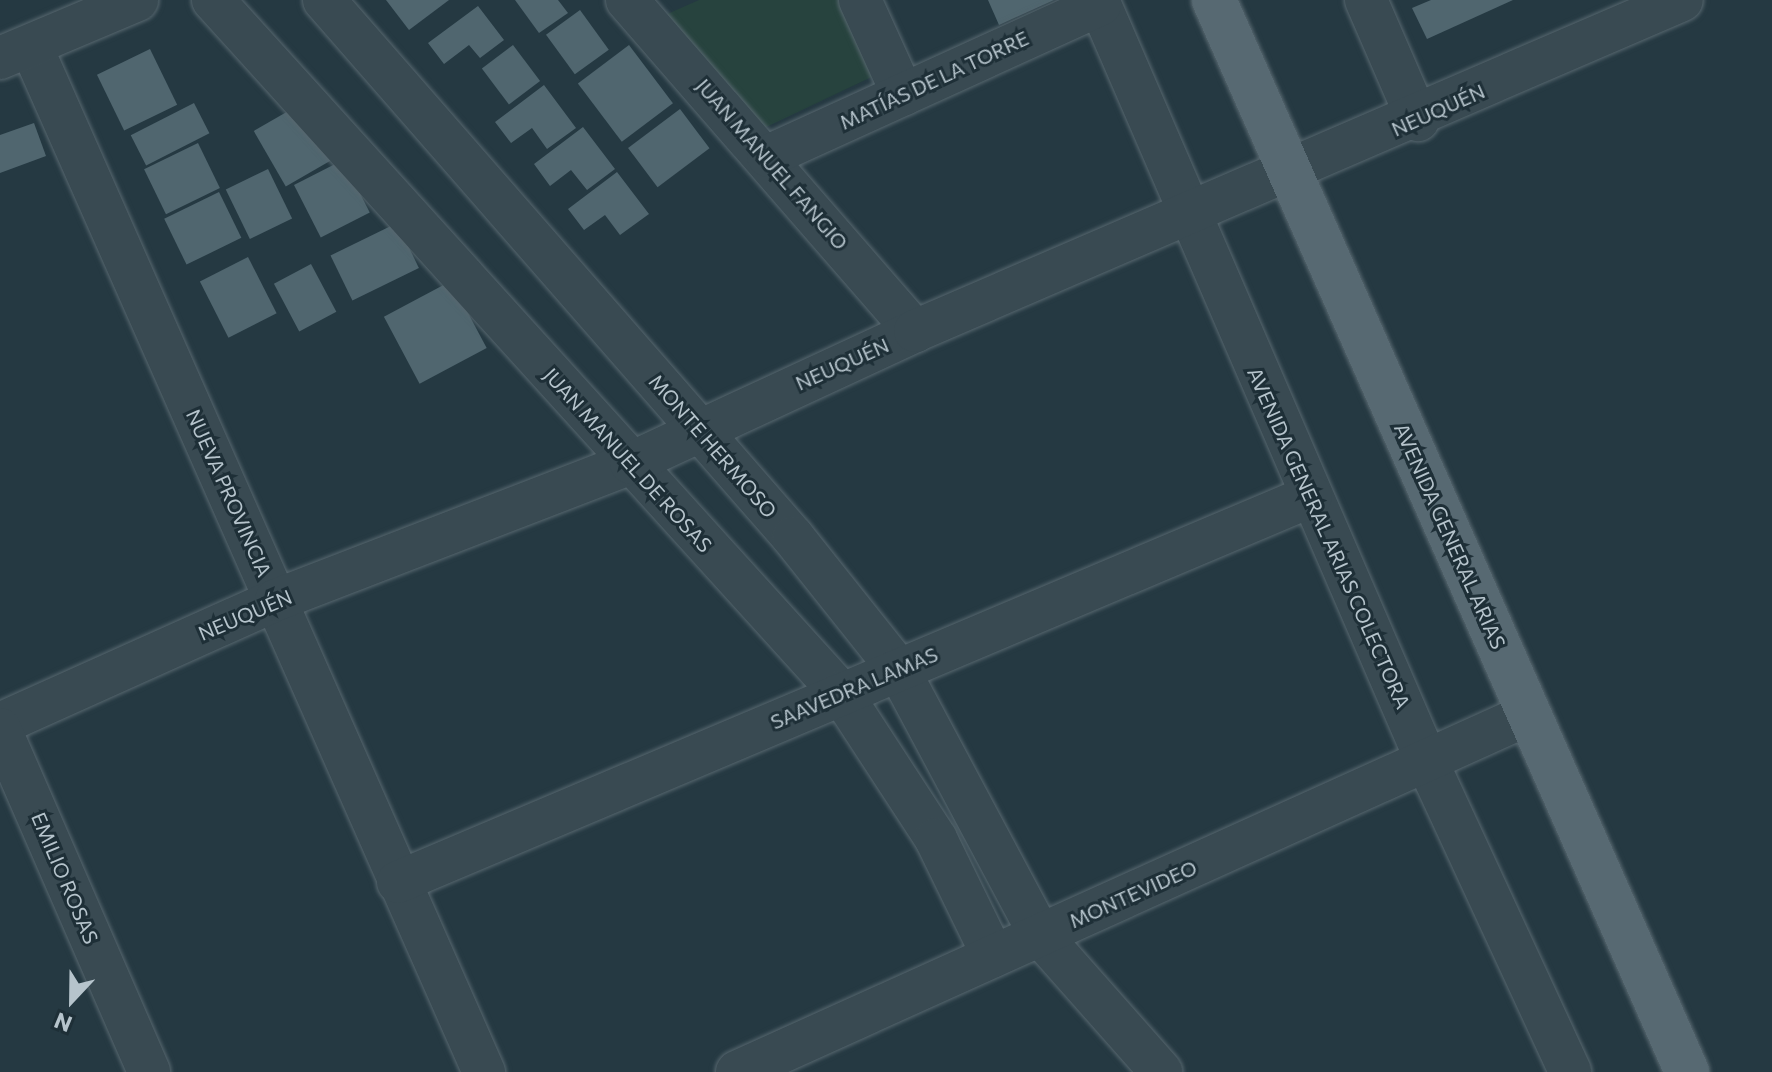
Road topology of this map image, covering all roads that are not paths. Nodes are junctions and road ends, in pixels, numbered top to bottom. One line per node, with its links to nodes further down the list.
1 (137, 0): 11 (street)
2 (213, 0): 19 (street, JUAN MANUEL DE ROSAS)
3 (324, 0): 18 (street, MONTE HERMOSO)
4 (860, 0): 12 (street)
5 (1214, 0): 15 (main road, AVENIDA GENERAL ARIAS)
6 (1366, 0): 13 (street)
7 (1682, 0): 10 (street, NEUQUÉN)
8 (1099, 2): 12 (street, MATÍAS DE LA TORRE); 16 (street, AVENIDA GENERAL ARIAS COLECTORA)
9 (643, 4): 14 (street, JUAN MANUEL FANGIO)
10 (1618, 13): 13 (street, NEUQUÉN)
11 (16, 52): 21 (street, NUEVA PROVINCIA)
12 (903, 95): 14 (street, MATÍAS DE LA TORRE)
13 (1418, 120): 15 (street, NEUQUÉN)
14 (768, 156): 17 (street, JUAN MANUEL FANGIO)
15 (1289, 171): 16 (street, NEUQUÉN); 24 (main road, AVENIDA GENERAL ARIAS)
16 (1187, 213): 17 (street, NEUQUÉN); 20 (street, AVENIDA GENERAL ARIAS COLECTORA)
17 (915, 331): 18 (street, NEUQUÉN)
18 (698, 430): 19 (street, NEUQUÉN); 22 (street, MONTE HERMOSO)
19 (631, 463): 21 (street, NEUQUÉN); 23 (street, JUAN MANUEL DE ROSAS)
20 (1311, 496): 22 (street, SAAVEDRA LAMAS); 26 (street, AVENIDA GENERAL ARIAS COLECTORA)
21 (276, 600): 25 (street, NEUQUÉN); 27 (street, NUEVA PROVINCIA)
22 (898, 669): 23 (street, SAAVEDRA LAMAS); 28 (street, MONTE HERMOSO)
23 (841, 693): 27 (street, SAAVEDRA LAMAS); 29 (street, JUAN MANUEL DE ROSAS)
24 (1529, 714): 26 (street, MONTEVIDEO); 36 (main road, AVENIDA GENERAL ARIAS)
25 (0, 726): 31 (street, EMILIO ROSAS)
26 (1428, 764): 28 (street, MONTEVIDEO); 35 (street, AVENIDA GENERAL ARIAS COLECTORA)
27 (398, 882): 32 (street, NUEVA PROVINCIA)
28 (1040, 935): 29 (street, MONTEVIDEO); 34 (street)
29 (993, 956): 30 (street, MONTEVIDEO)
30 (794, 1060): 33 (street, MONTEVIDEO)
31 (149, 1072)
32 (484, 1072)
33 (737, 1072)
34 (1161, 1072)
35 (1570, 1072)
36 (1687, 1072)

